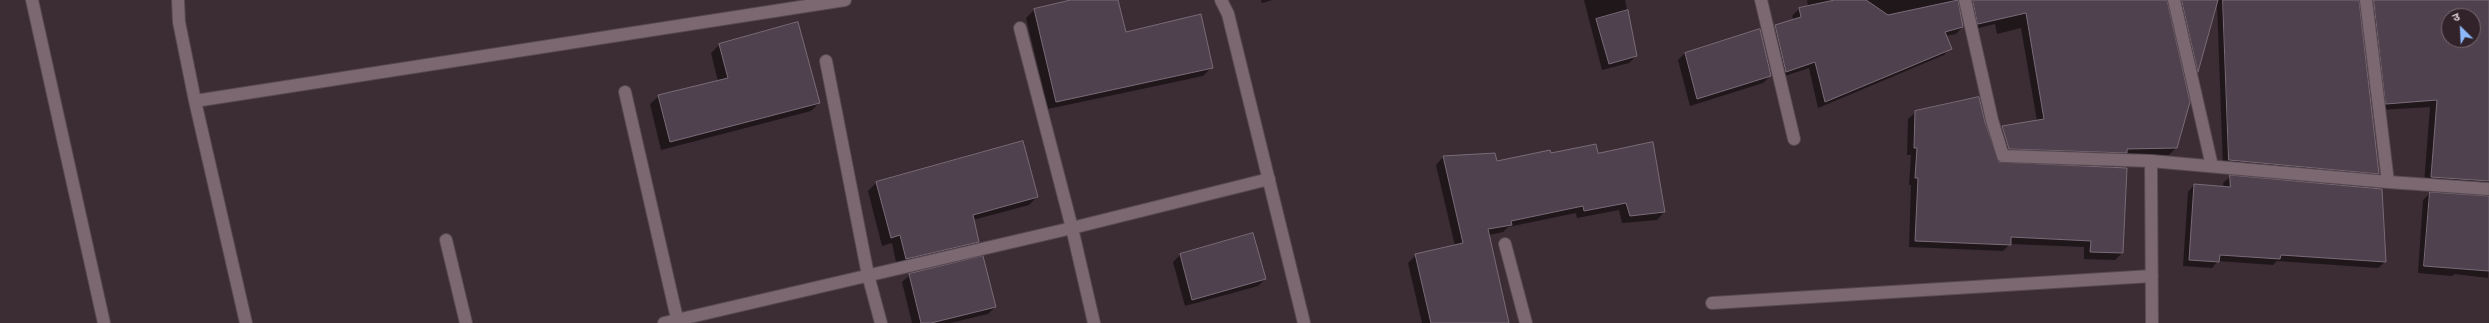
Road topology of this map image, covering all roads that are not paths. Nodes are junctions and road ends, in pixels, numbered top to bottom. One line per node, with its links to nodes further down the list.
1 (32, 0): 26 (street)
2 (178, 0): 12 (street)
3 (844, 0): 12 (street)
4 (1221, 0): 16 (street)
5 (1761, 0): 13 (street)
6 (1966, 0): 14 (street)
7 (2174, 0): 15 (street)
8 (2366, 0): 17 (street)
9 (1020, 28): 19 (street)
10 (826, 61): 22 (street)
11 (625, 92): 25 (street)
12 (195, 101): 27 (street)
13 (1794, 139)
14 (2151, 161): 15 (street); 23 (street)
15 (2212, 166): 17 (street)
16 (1269, 179): 19 (street); 32 (street)
17 (2388, 182): 18 (street)
18 (2489, 189)
19 (1072, 228): 22 (street); 31 (street)
20 (446, 240): 28 (street)
21 (1505, 244): 33 (street)
22 (868, 275): 25 (street); 30 (street)
23 (2152, 276): 24 (street); 34 (street)
24 (1712, 303)
25 (678, 321): 29 (street)
26 (104, 323)
27 (246, 323)
28 (466, 323)
29 (664, 323)
30 (881, 323)
31 (1094, 323)
32 (1304, 323)
33 (1526, 323)
34 (2152, 323)

